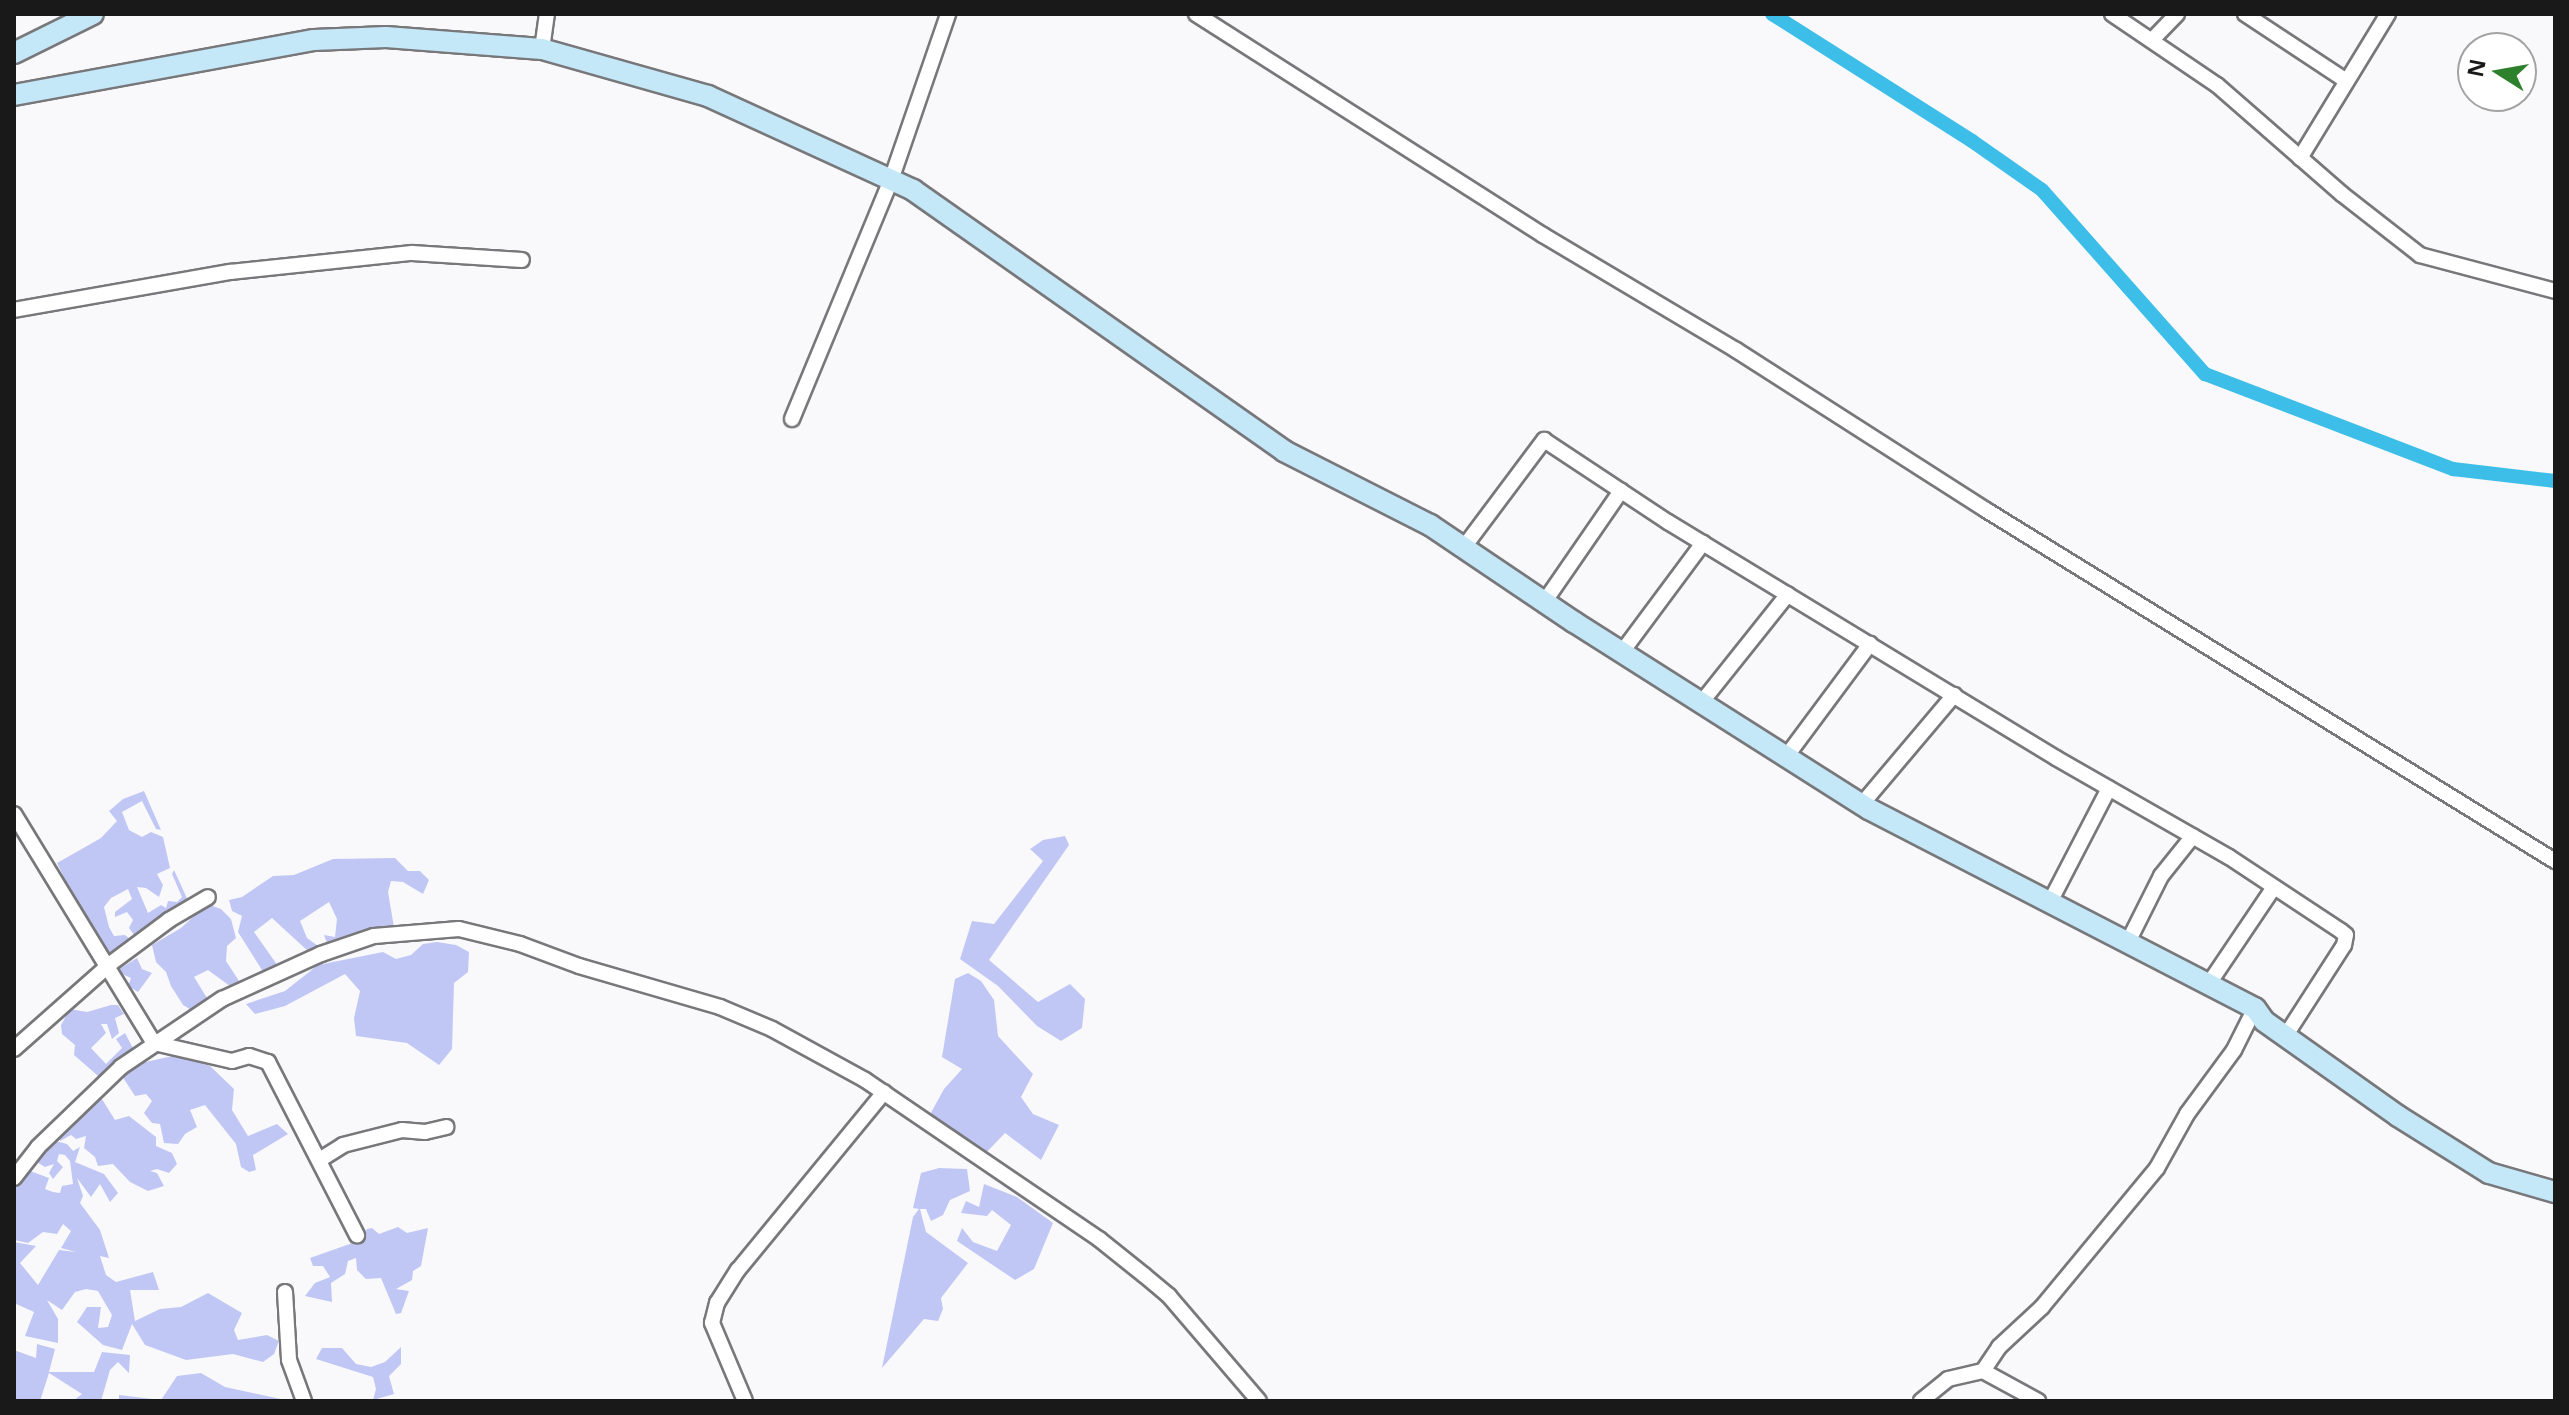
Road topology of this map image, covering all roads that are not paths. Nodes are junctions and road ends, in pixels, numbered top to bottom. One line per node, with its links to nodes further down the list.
1 (93, 14): 11 (main road)
2 (547, 14): 10 (street)
3 (948, 14): 15 (street)
4 (1196, 14): 34 (street)
5 (2112, 14): 9 (street)
6 (2177, 14): 9 (street)
7 (2245, 14): 12 (street)
8 (2388, 14): 12 (street)
9 (2152, 40): 14 (street)
10 (542, 49): 13 (main road); 15 (main road)
11 (14, 53)
12 (2345, 80): 14 (street)
13 (14, 95)
14 (2300, 158): 17 (street)
15 (891, 180): 19 (street); 22 (main road)
16 (522, 260): 18 (street)
17 (2555, 291)
18 (14, 310)
19 (792, 419)
20 (1621, 491): 21 (street); 22 (street); 24 (street)
21 (1703, 543): 23 (street); 26 (street)
22 (1464, 547): 24 (main road)
23 (1788, 594): 25 (street); 28 (street)
24 (1545, 601): 26 (main road)
25 (1870, 644): 27 (street); 29 (street)
26 (1622, 652): 28 (main road)
27 (1954, 695): 30 (street); 31 (street)
28 (1701, 703): 29 (main road)
29 (1786, 757): 31 (main road)
30 (2109, 788): 33 (street); 37 (street)
31 (1862, 804): 37 (main road)
32 (14, 814): 39 (street)
33 (2193, 836): 35 (street); 38 (street)
34 (2555, 861)
35 (2274, 887): 40 (street); 42 (street)
36 (208, 897): 39 (street)
37 (2050, 902): 38 (main road)
38 (2129, 940): 40 (main road)
39 (110, 964): 43 (street); 44 (street)
40 (2208, 985): 41 (main road)
41 (2255, 1008): 42 (main road); 52 (street)
42 (2286, 1035): 49 (main road)
43 (154, 1043): 45 (street); 47 (street); 48 (street)
44 (14, 1049)
45 (884, 1092): 54 (street); 55 (street)
46 (446, 1127): 47 (street)
47 (321, 1159): 50 (street)
48 (14, 1178)
49 (2555, 1192)
50 (357, 1235)
51 (285, 1292): 53 (street)
52 (1983, 1371): 56 (street); 57 (street)
53 (304, 1401)
54 (745, 1401)
55 (1259, 1401)
56 (1921, 1401)
57 (2038, 1401)

